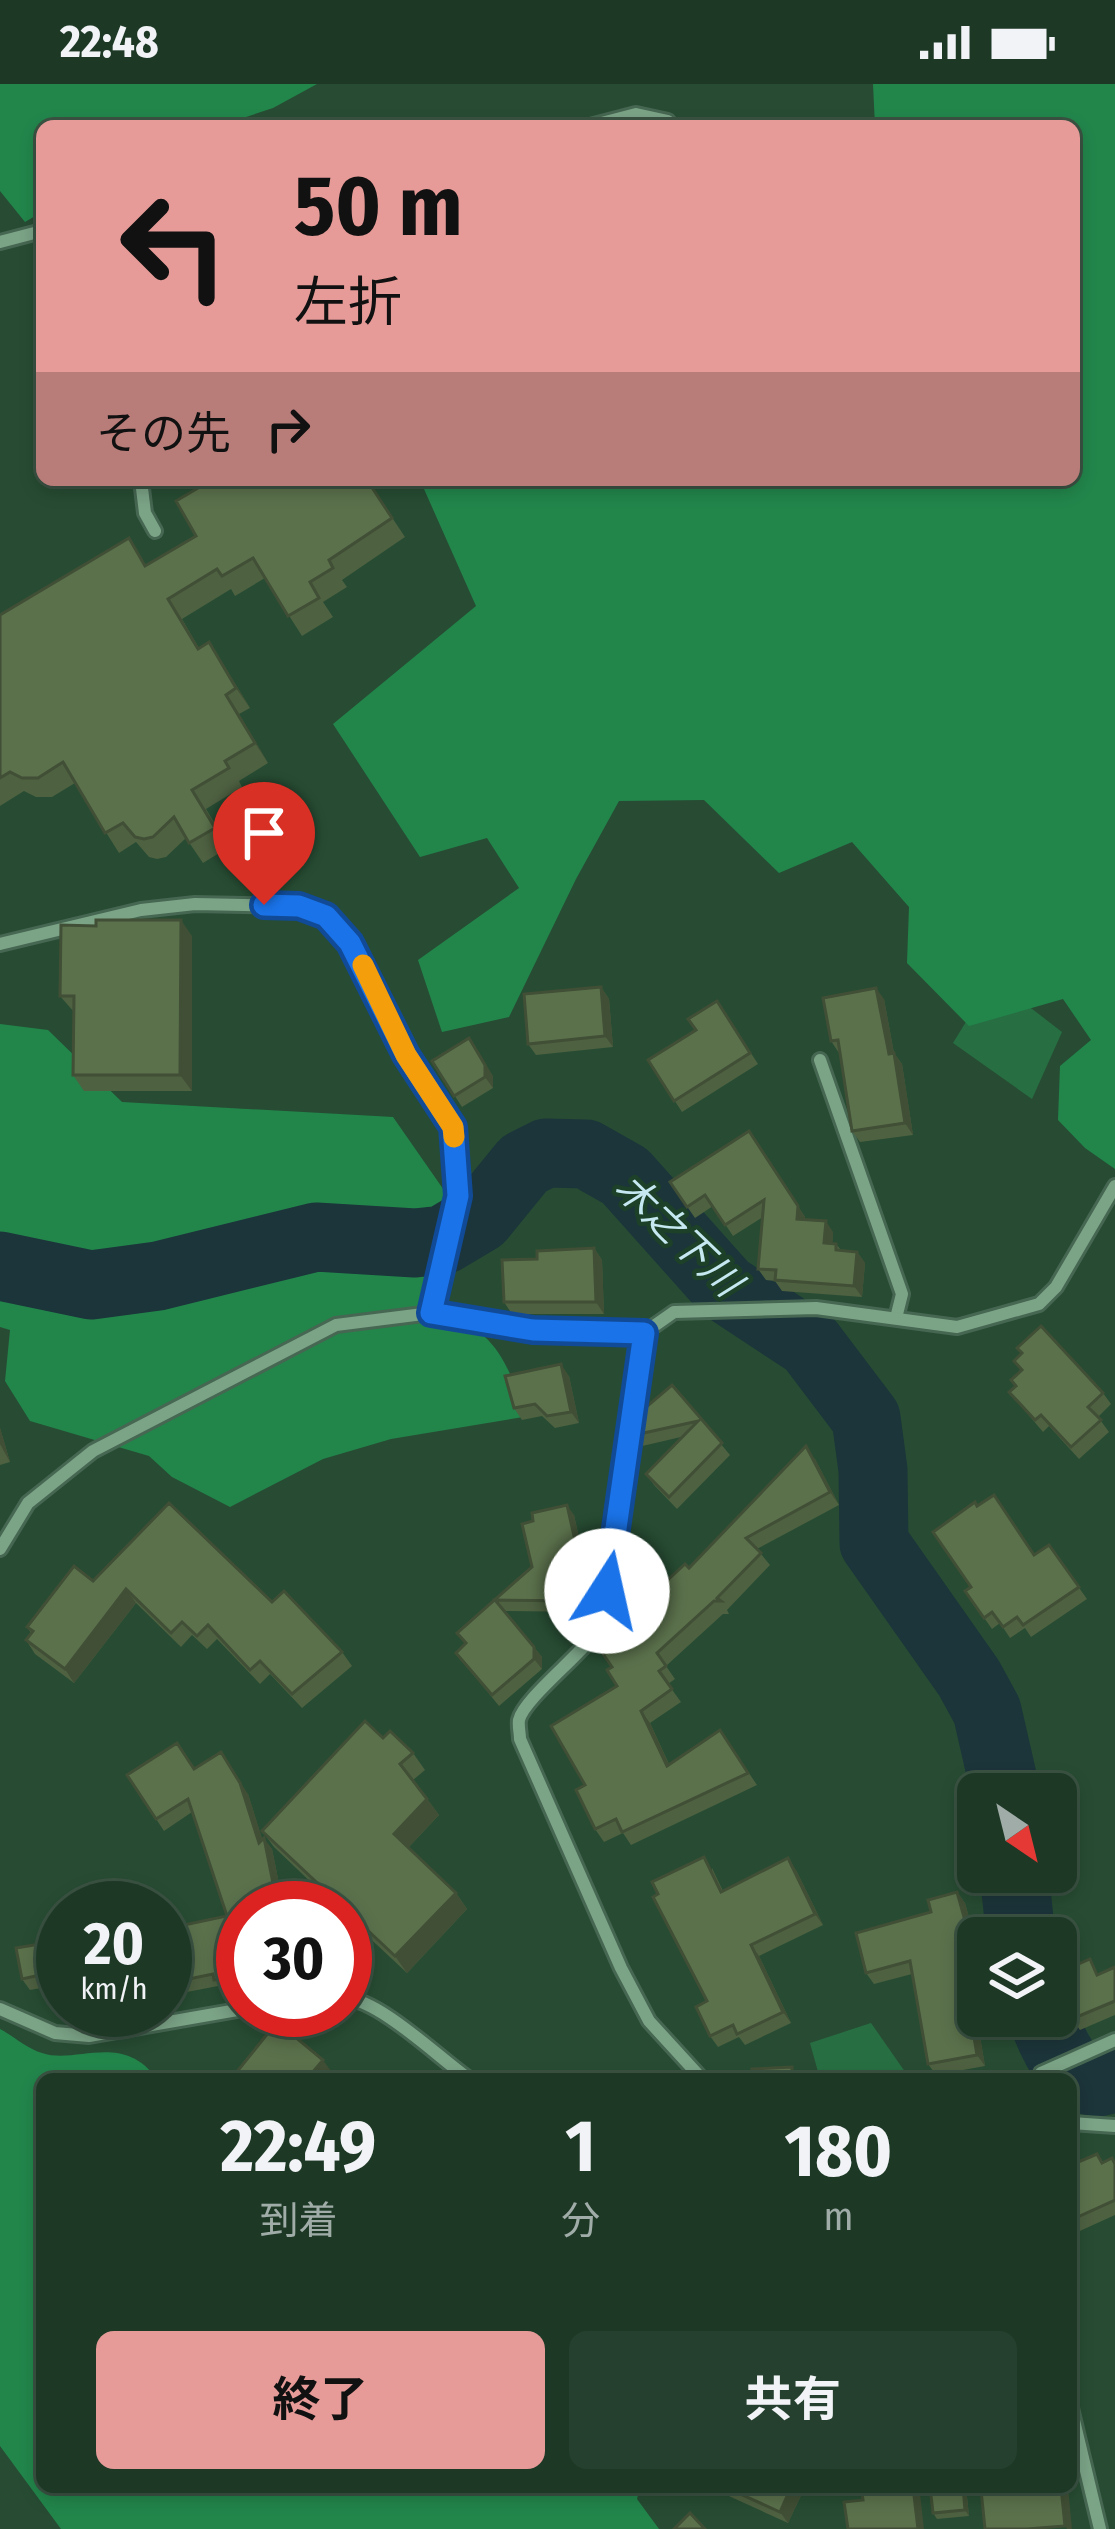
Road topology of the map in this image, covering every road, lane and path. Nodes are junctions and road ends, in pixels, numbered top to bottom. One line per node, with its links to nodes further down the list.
1 (613, 120): 2 (street)
2 (663, 120)
3 (36, 233): 4 (street)
4 (0, 242)
5 (142, 486): 6 (street)
6 (155, 531)
7 (0, 944): 10 (street)
8 (820, 1060): 11 (street)
9 (1115, 1186): 11 (street)
10 (431, 1313): 12 (street); 13 (street)
11 (896, 1318): 12 (street)
12 (644, 1333): 19 (street)
13 (0, 1549)
14 (0, 2009): 16 (street)
15 (372, 2009): 18 (street)
16 (216, 2014)
17 (1115, 2040): 20 (street)
18 (461, 2073)
19 (697, 2073)
20 (1046, 2073)
21 (1077, 2123): 22 (street)
22 (1115, 2126)
23 (1077, 2433): 24 (street)
24 (1100, 2529)

